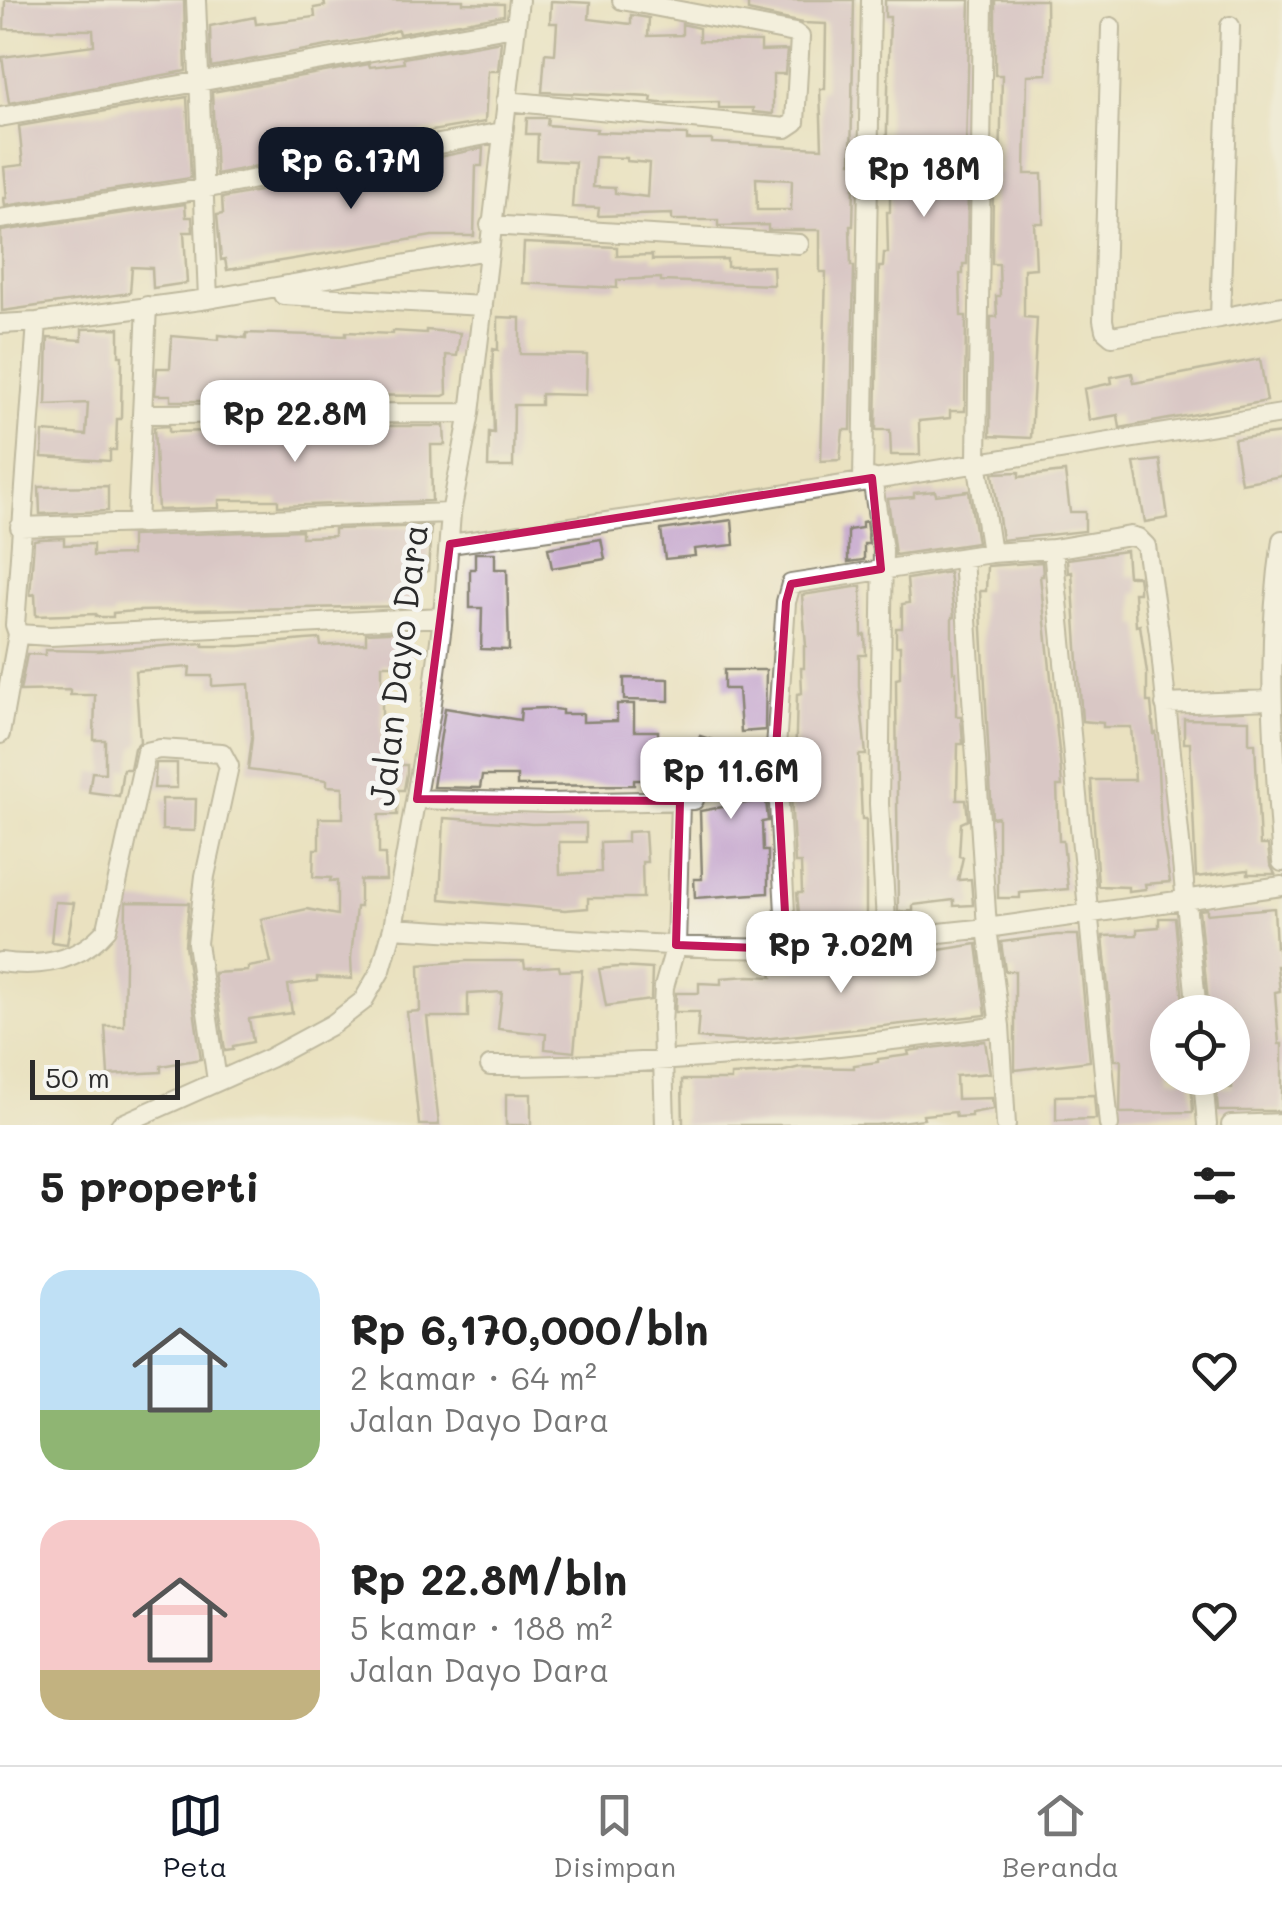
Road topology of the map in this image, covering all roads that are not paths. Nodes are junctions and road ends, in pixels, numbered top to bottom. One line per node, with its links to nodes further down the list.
1 (196, 0): 9 (street)
2 (519, 0): 6 (street, Jalan Dayo Dara)
3 (622, 0): 10 (street)
4 (871, 0): 30 (street)
5 (983, 0): 29 (street)
6 (514, 26): 9 (street); 10 (street, Jalan Dayo Dara)
7 (1230, 26): 23 (street)
8 (1110, 27): 23 (street)
9 (200, 82): 11 (street); 13 (street)
10 (506, 101): 12 (street, Jalan Dayo Dara)
11 (0, 117)
12 (502, 132): 13 (street); 15 (street, Jalan Dayo Dara)
13 (203, 189): 14 (street); 19 (street)
14 (0, 218)
15 (490, 225): 16 (street); 17 (street, Jalan Dayo Dara)
16 (799, 244)
17 (487, 250): 18 (street); 21 (street, Jalan Dayo Dara)
18 (254, 293): 19 (street); 21 (street)
19 (208, 298): 20 (street)
20 (146, 306): 24 (street); 27 (street)
21 (482, 306): 26 (street, Jalan Dayo Dara)
22 (1282, 306): 23 (street)
23 (1220, 318)
24 (36, 322): 25 (street); 33 (street)
25 (0, 324)
26 (470, 412): 27 (street); 31 (street, Jalan Dayo Dara)
27 (142, 414): 32 (street)
28 (1282, 414): 29 (street)
29 (978, 461): 30 (street); 37 (street)
30 (867, 479): 35 (street); 39 (street)
31 (452, 513): 32 (street); 35 (street, Jalan Dayo Dara)
32 (136, 524): 33 (street)
33 (20, 528): 42 (street)
34 (1282, 540): 40 (street)
35 (450, 544): 41 (street, Jalan Dayo Dara)
36 (1053, 549): 37 (street); 44 (street); 50 (street)
37 (991, 553): 38 (street)
38 (963, 558): 39 (street); 52 (street)
39 (882, 569): 53 (street); 55 (street)
40 (1278, 599): 43 (street)
41 (444, 617): 42 (street); 46 (street, Jalan Dayo Dara)
42 (18, 634): 45 (street)
43 (1270, 700): 44 (street); 47 (street)
44 (1165, 704): 49 (street)
45 (0, 734)
46 (417, 798): 51 (street, Jalan Dayo Dara); 54 (street)
47 (1282, 862)
48 (1282, 886): 49 (street)
49 (1186, 898): 50 (street); 57 (street)
50 (1088, 914): 52 (street); 67 (street)
51 (393, 928): 54 (street); 61 (street, Jalan Dayo Dara)
52 (987, 928): 53 (street); 58 (street)
53 (887, 938): 55 (street)
54 (676, 945): 55 (street); 59 (street)
55 (787, 949)
56 (0, 962): 61 (street)
57 (1195, 995)
58 (1000, 1026): 59 (street); 66 (street)
59 (662, 1061): 60 (street); 65 (street)
60 (490, 1066)
61 (217, 1080): 64 (street, Jalan Dayo Dara)
62 (1204, 1095): 68 (street)
63 (1282, 1123): 69 (street)
64 (120, 1125)
65 (665, 1125)
66 (1006, 1125)
67 (1109, 1125)
68 (1207, 1125)
69 (1231, 1125)

